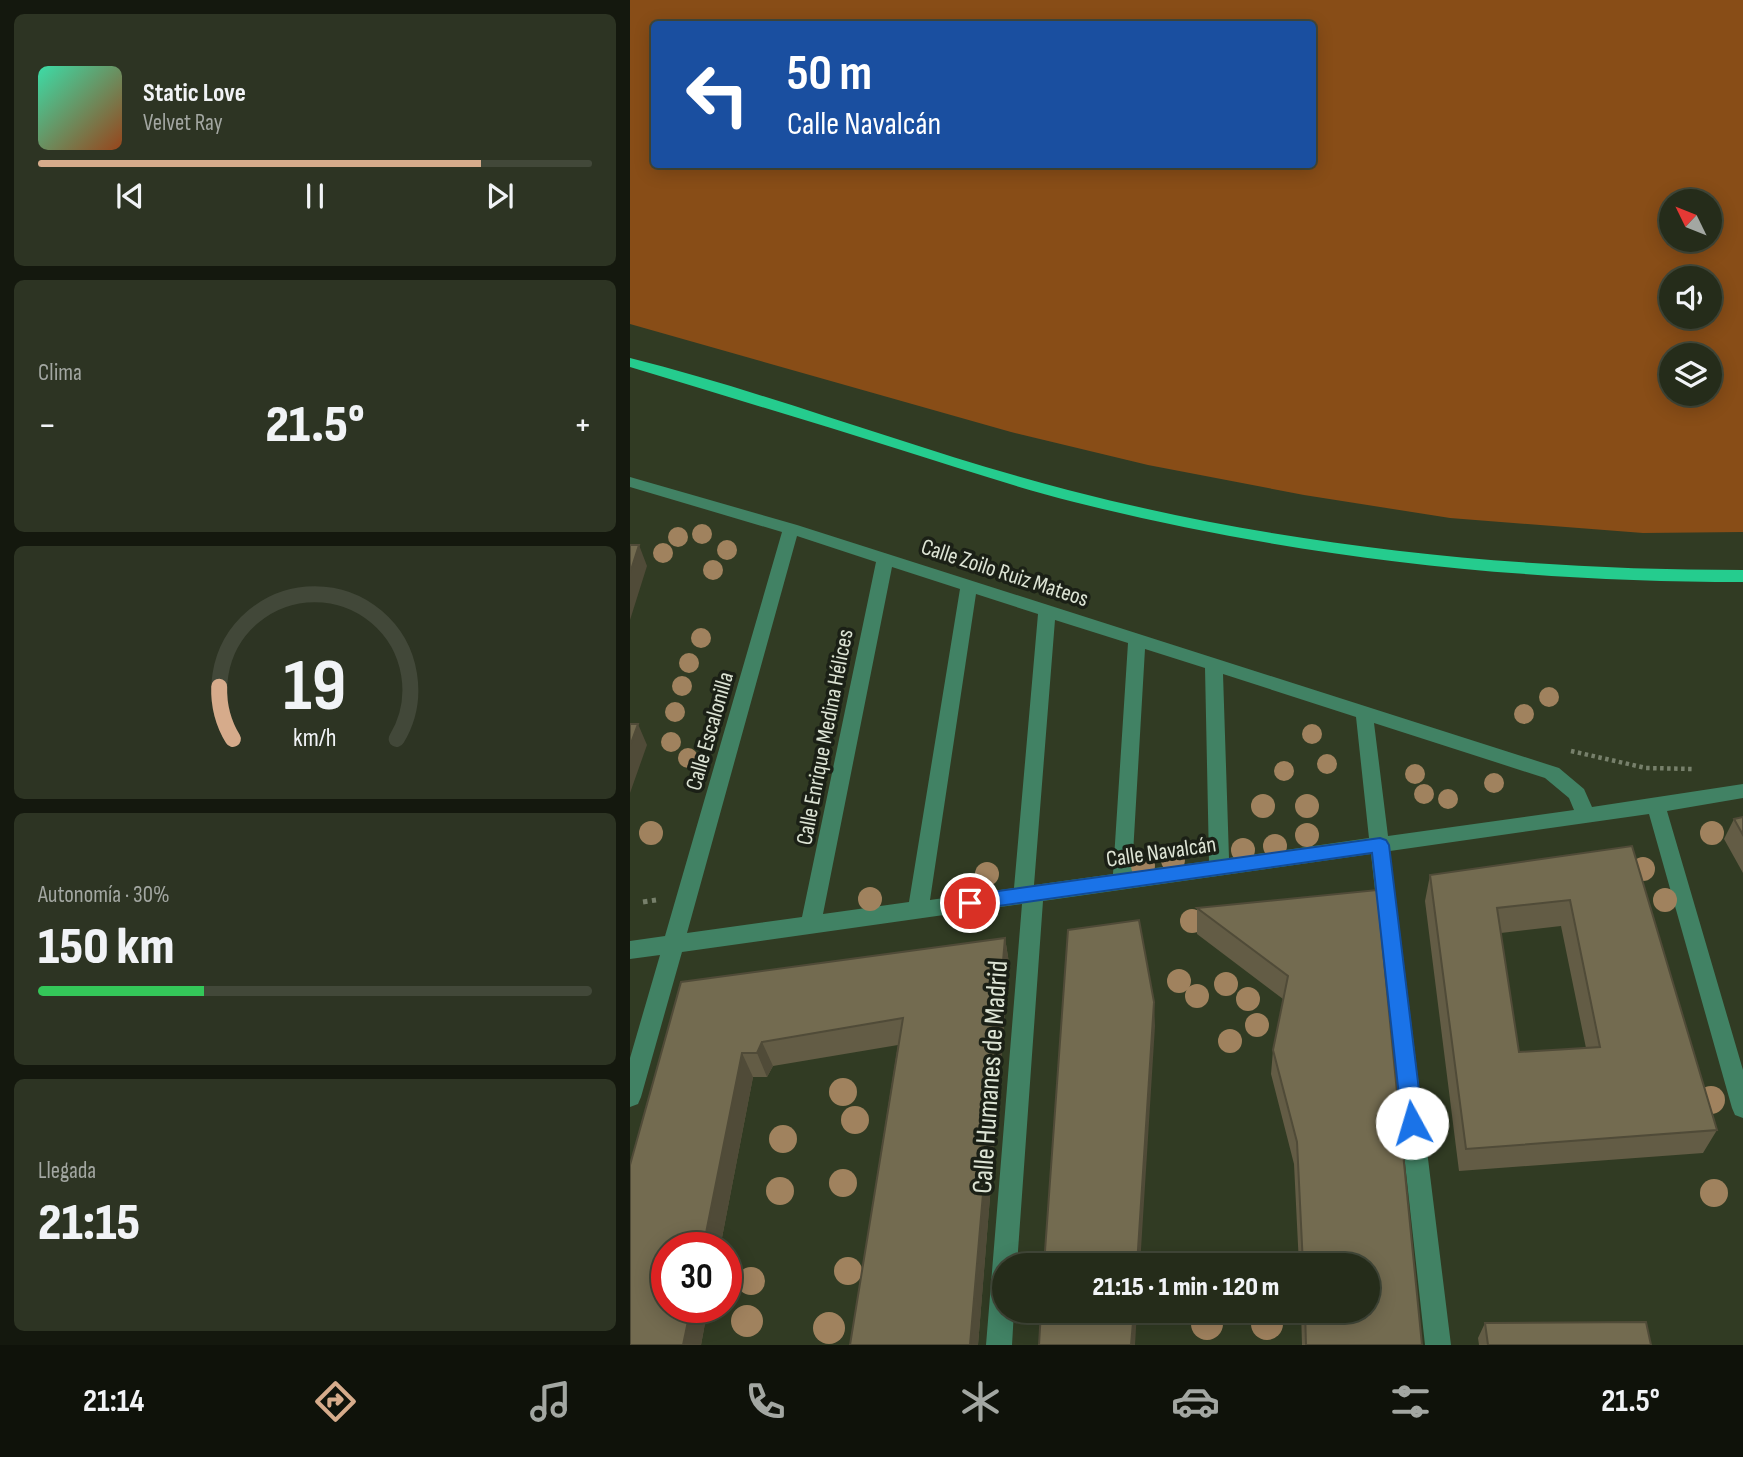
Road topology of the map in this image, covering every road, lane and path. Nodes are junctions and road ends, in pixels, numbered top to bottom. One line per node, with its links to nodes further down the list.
1 (630, 362): 5 (main road)
2 (630, 482): 3 (street, Calle Zoilo Ruiz Mateos)
3 (791, 530): 4 (street, Calle Zoilo Ruiz Mateos); 20 (street, Calle Escalonilla)
4 (884, 559): 6 (street, Calle Zoilo Ruiz Mateos); 19 (street, Calle Enrique Medina Hélices)
5 (1743, 576)
6 (969, 586): 7 (street, Calle Zoilo Ruiz Mateos); 18 (street)
7 (1047, 611): 8 (street, Calle Zoilo Ruiz Mateos); 17 (street, Calle Humanes de Madrid)
8 (1137, 639): 9 (street, Calle Zoilo Ruiz Mateos); 16 (street)
9 (1213, 664): 10 (street, Calle Zoilo Ruiz Mateos); 15 (street)
10 (1364, 712): 13 (street, Calle Zoilo Ruiz Mateos); 14 (street)
11 (1743, 790): 12 (street)
12 (1656, 806): 13 (street, Calle Navalcán); 23 (street)
13 (1586, 816): 14 (street, Calle Navalcán)
14 (1380, 845): 15 (street, Calle Navalcán); 27 (street)
15 (1219, 868): 16 (street, Calle Navalcán)
16 (1122, 881): 17 (street, Calle Navalcán)
17 (1028, 895): 18 (street, Calle Navalcán); 24 (street, Calle Humanes de Madrid)
18 (918, 910): 19 (street, Calle Navalcán)
19 (811, 925): 20 (street, Calle Navalcán)
20 (673, 946): 21 (street, Calle Navalcán); 22 (street, Calle Escalonilla)
21 (630, 950)
22 (630, 1097)
23 (1743, 1108)
24 (1006, 1253)
25 (1001, 1323): 26 (street, Calle Humanes de Madrid)
26 (999, 1345)
27 (1438, 1345)

